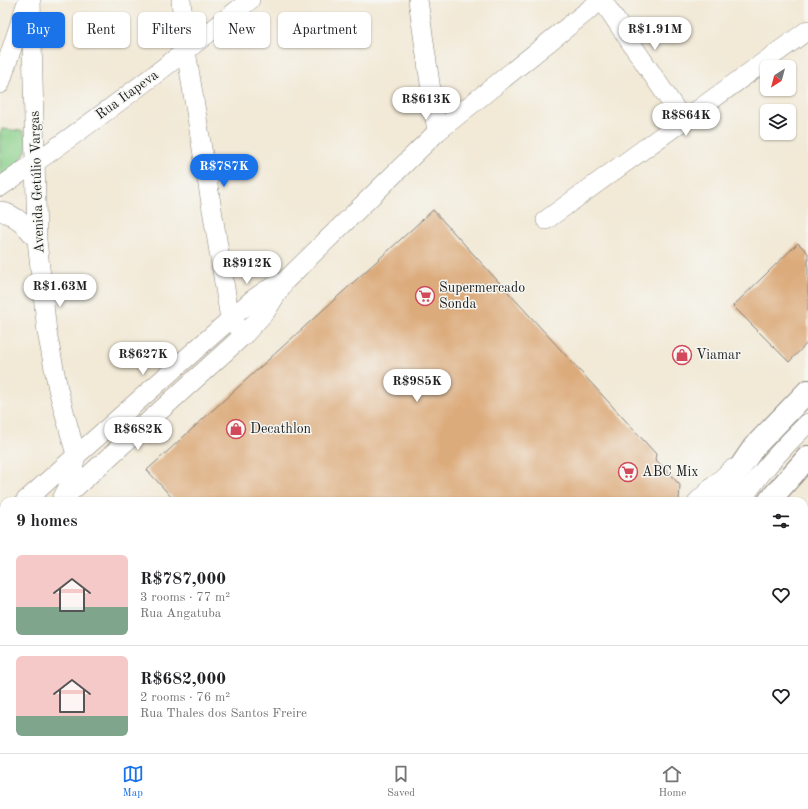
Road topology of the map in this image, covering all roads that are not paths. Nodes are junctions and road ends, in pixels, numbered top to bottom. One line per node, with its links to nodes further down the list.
1 (30, 0): 9 (street); 12 (street, Avenida Getúlio Vargas)
2 (181, 0): 8 (street)
3 (250, 0): 8 (street, Rua Itapeva)
4 (418, 0): 11 (street)
5 (602, 0): 6 (street); 10 (street)
6 (584, 7): 11 (street)
7 (808, 30): 10 (street)
8 (186, 51): 12 (street, Rua Itapeva); 18 (street)
9 (0, 84)
10 (683, 120): 15 (street)
11 (437, 132): 17 (street)
12 (35, 163): 13 (street, Rua Itapeva); 16 (street, Avenida Getúlio Vargas)
13 (0, 187)
14 (0, 212): 16 (street)
15 (546, 220)
16 (37, 240): 23 (street, Avenida Getúlio Vargas)
17 (285, 281): 18 (street); 19 (street)
18 (230, 319): 19 (street); 23 (street)
19 (246, 334): 27 (street)
20 (808, 391): 22 (main road)
21 (808, 423): 30 (street)
22 (754, 447): 28 (street); 29 (main road)
23 (76, 455): 25 (street); 26 (street)
24 (808, 457): 31 (main road)
25 (29, 497)
26 (63, 497)
27 (64, 497)
28 (702, 497)
29 (720, 497)
30 (744, 497)
31 (772, 497)

